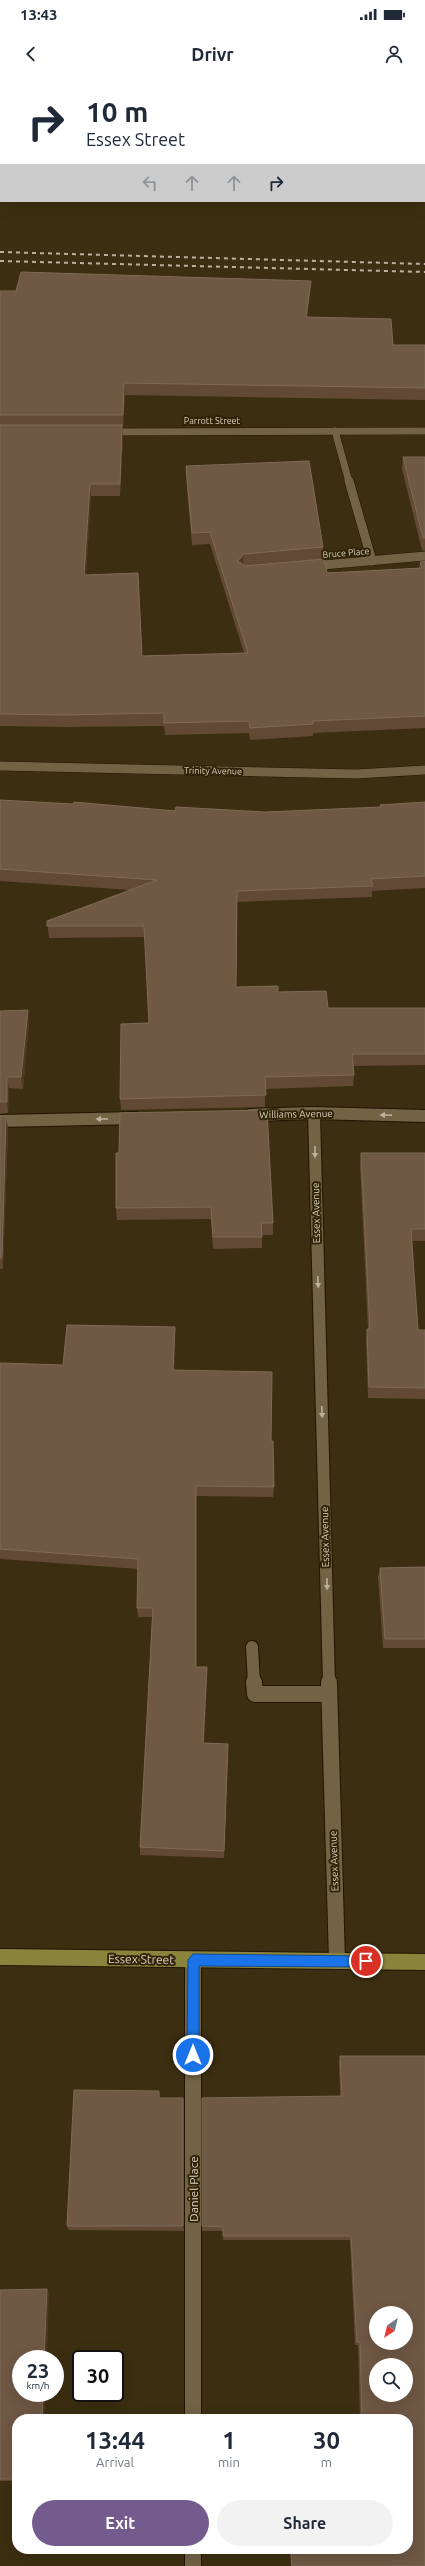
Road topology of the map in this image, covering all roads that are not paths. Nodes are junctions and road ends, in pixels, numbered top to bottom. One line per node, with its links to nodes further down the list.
1 (335, 431): 2 (street, Parrott Street); 3 (street, Parrott Street); 5 (street)
2 (425, 431)
3 (96, 432)
4 (425, 556): 5 (street, Bruce Place)
5 (372, 561): 6 (street, Bruce Place)
6 (305, 567)
7 (0, 766): 8 (street, Trinity Avenue)
8 (425, 770)
9 (314, 1113): 10 (street, Williams Avenue); 11 (street, Williams Avenue, one-way to 9); 15 (street, Essex Avenue, one-way to 15)
10 (235, 1115)
11 (425, 1116)
12 (149, 1118): 13 (street, one-way to 13)
13 (0, 1121)
14 (252, 1647): 15 (street)
15 (329, 1694): 18 (street, Essex Avenue)
16 (0, 1957): 17 (main road, Essex Street)
17 (193, 1960): 18 (main road, Essex Street); 20 (street, Daniel Place)
18 (337, 1961): 19 (main road, Essex Street)
19 (425, 1962)
20 (193, 2414)
21 (193, 2554): 22 (street)
22 (193, 2566)

